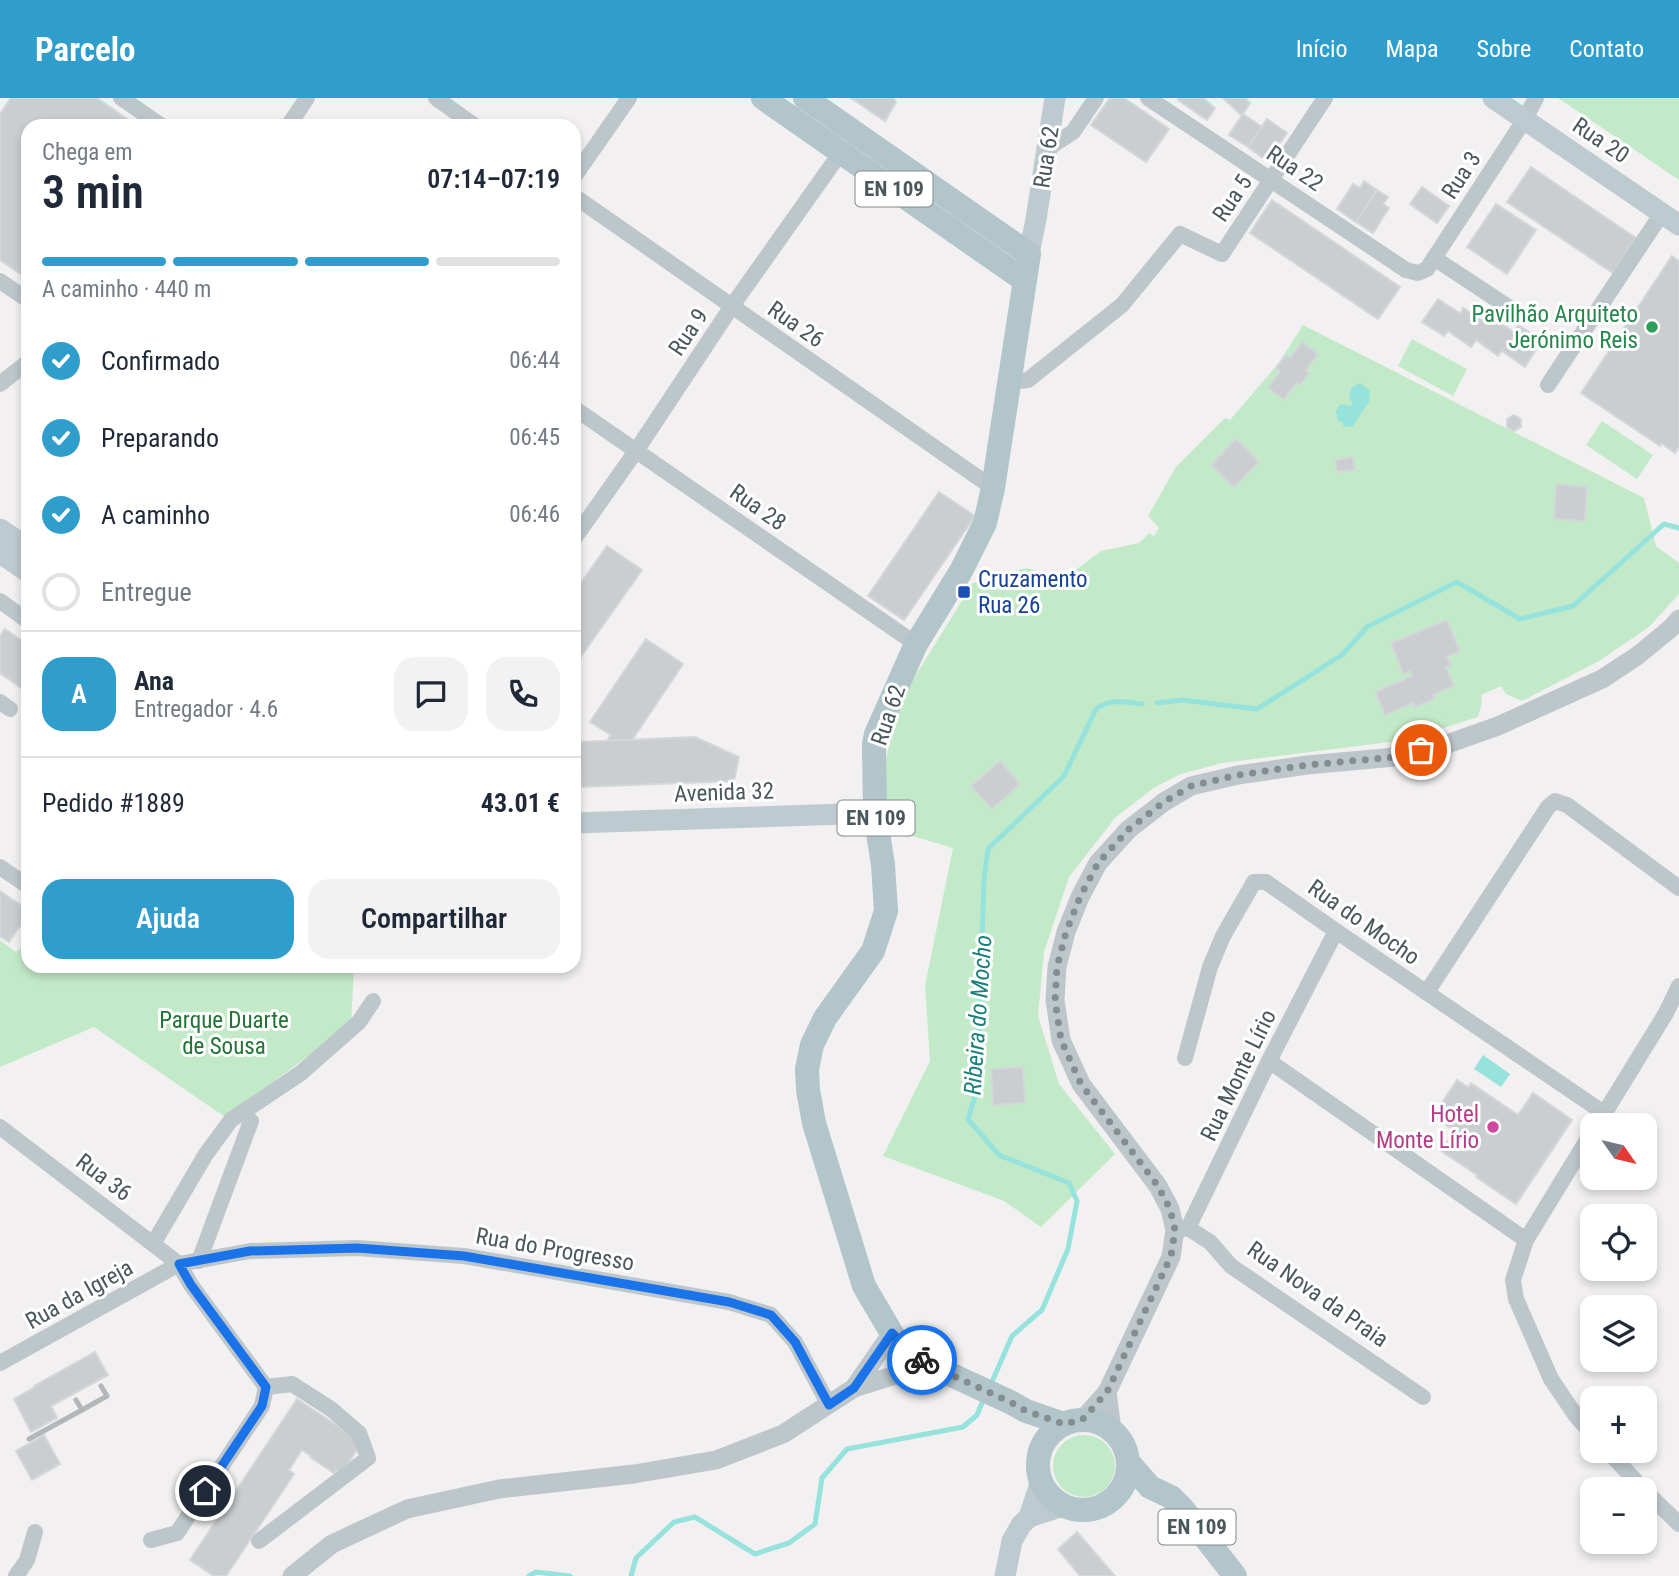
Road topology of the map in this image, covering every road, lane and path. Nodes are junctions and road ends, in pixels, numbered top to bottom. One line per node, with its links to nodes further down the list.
1 (121, 98): 13 (street)
2 (307, 98): 14 (street)
3 (436, 98): 15 (street)
4 (629, 98): 19 (street)
5 (763, 98): 18 (main road, EN 109)
6 (805, 98): 23 (main road, EN 109)
7 (1055, 98): 17 (main road, Rua 62)
8 (1097, 98): 17 (street)
9 (1148, 98): 20 (street, Rua 22)
10 (1325, 98): 20 (street, Rua 5)
11 (1493, 98): 16 (main road, Rua 20)
12 (1536, 98): 16 (street, Rua 3)
13 (152, 119)
14 (293, 119)
15 (465, 119)
16 (1525, 120): 22 (main road, Rua 20); 24 (street, Rua 3)
17 (1048, 148): 23 (main road, Rua 62)
18 (841, 152): 26 (main road, EN 109); 29 (street, Rua 9)
19 (581, 167)
20 (1272, 180): 25 (street, Rua 22); 32 (street, Rua 5)
21 (581, 201): 29 (street, Rua 26)
22 (1670, 219): 34 (street)
23 (1029, 254): 26 (main road, Rua 62 / EN 109)
24 (1434, 258): 25 (street, Rua 3); 30 (street)
25 (1418, 273)
26 (1024, 280): 32 (main road, Rua 62 / EN 109)
27 (0, 281): 28 (street)
28 (21, 295)
29 (732, 306): 36 (street, Rua 9); 37 (street, Rua 26)
30 (1519, 314)
31 (21, 368): 33 (street)
32 (1009, 382): 37 (main road, Rua 62 / EN 109)
33 (0, 384)
34 (1548, 386)
35 (581, 413): 36 (street, Rua 28)
36 (636, 451): 39 (street, Rua 9); 46 (street, Rua 28)
37 (993, 488): 46 (main road, Rua 62 / EN 109)
38 (0, 529): 40 (main road)
39 (581, 529)
40 (21, 543)
41 (0, 552): 42 (main road)
42 (21, 567)
43 (0, 601): 44 (street)
44 (21, 616)
45 (1679, 620): 63 (street)
46 (916, 644): 47 (main road, Rua 62 / EN 109)
47 (875, 813): 48 (main road, Avenida 32); 68 (main road, Rua 62 / EN 109)
48 (581, 823)
49 (0, 867): 50 (street)
50 (21, 881)
51 (1679, 888): 54 (street)
52 (1336, 931): 54 (street, Rua do Mocho); 56 (street, Rua do Mocho); 57 (street, Rua Monte Lírio)
53 (1679, 986): 59 (street)
54 (1427, 992): 58 (street, Rua do Mocho)
55 (373, 1001): 65 (street)
56 (1185, 1058)
57 (1269, 1061): 63 (street, Rua Monte Lírio); 64 (street)
58 (1593, 1113)
59 (1605, 1113)
60 (251, 1121): 66 (street)
61 (0, 1127): 65 (street, Rua 36)
62 (1580, 1151): 64 (street)
63 (1182, 1229): 73 (street); 74 (street, Rua Nova da Praia)
64 (1525, 1240): 77 (street)
65 (153, 1244): 67 (street, Rua 36)
66 (199, 1261): 67 (street, Rua do Progresso); 75 (street, Rua do Progresso)
67 (179, 1264): 69 (street, Rua da Igreja); 71 (street)
68 (892, 1333): 70 (main road, Rua 62 / EN 109); 72 (street)
69 (0, 1363)
70 (941, 1370): 72 (street); 76 (main road, Rua 62 / EN 109)
71 (266, 1387): 92 (street); 93 (street)
72 (854, 1388): 75 (street)
73 (1107, 1392): 78 (street); 79 (street)
74 (1423, 1397)
75 (829, 1405): 95 (street)
76 (1026, 1411): 78 (main road, Rua 62 / EN 109); 80 (main road)
77 (1580, 1420)
78 (1073, 1422): 79 (main road, EN 109); 80 (main road)
79 (1112, 1430): 81 (main road, EN 109)
80 (1043, 1444): 84 (main road)
81 (1128, 1462): 85 (main road, EN 109); 86 (main road)
82 (1619, 1463): 83 (street)
83 (1632, 1477)
84 (1041, 1481): 88 (main road); 89 (main road)
85 (1150, 1487): 86 (main road, EN 109); 97 (main road, EN 109)
86 (1120, 1490): 88 (main road, EN 109)
87 (1657, 1503): 90 (street)
88 (1063, 1506): 89 (main road)
89 (1029, 1517): 96 (main road)
90 (1679, 1524)
91 (35, 1532): 94 (street)
92 (151, 1540)
93 (259, 1541)
94 (16, 1576)
95 (292, 1576)
96 (1005, 1576)
97 (1235, 1576)

